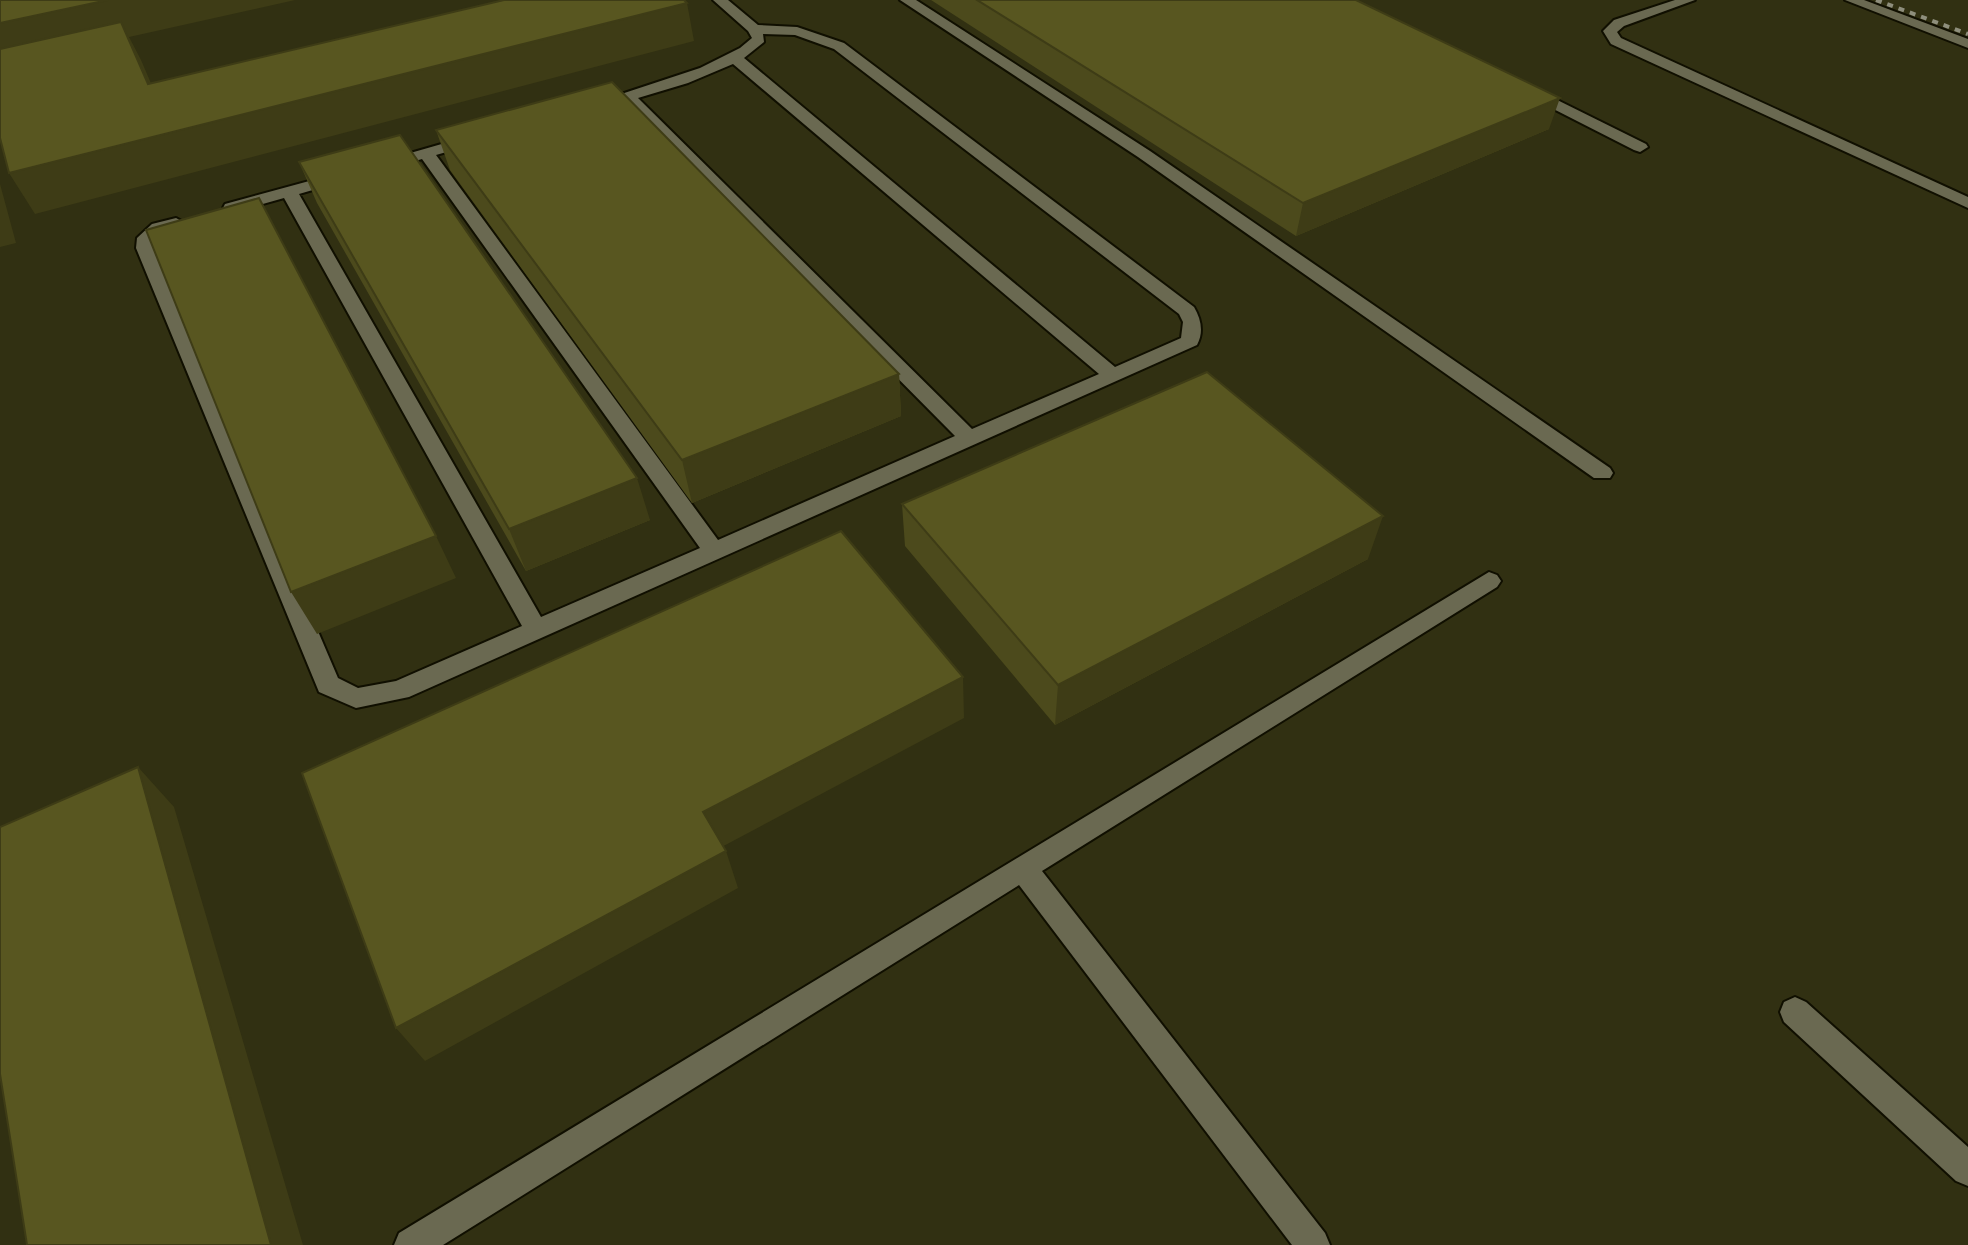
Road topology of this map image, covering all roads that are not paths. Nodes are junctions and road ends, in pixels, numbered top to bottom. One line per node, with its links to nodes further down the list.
1 (720, 0): 5 (lane)
2 (907, 0): 18 (lane)
3 (1688, 0): 15 (lane)
4 (1852, 0): 6 (lane)
5 (754, 29): 7 (lane); 16 (lane)
6 (1968, 44)
7 (734, 57): 9 (lane); 16 (lane)
8 (1515, 84): 12 (lane)
9 (627, 96): 10 (lane); 17 (lane)
10 (570, 112)
11 (498, 133): 13 (lane)
12 (1640, 147)
13 (426, 153): 14 (lane); 19 (lane)
14 (289, 192): 21 (lane); 21 (lane)
15 (1968, 202)
16 (1112, 375): 17 (lane)
17 (969, 438): 19 (lane)
18 (1602, 473)
19 (714, 551): 21 (lane)
20 (1489, 581): 22 (lane)
21 (536, 630)
22 (1023, 868): 25 (lane); 26 (lane)
23 (1795, 1012): 24 (lane)
24 (1968, 1169)
25 (411, 1245)
26 (1313, 1245)

